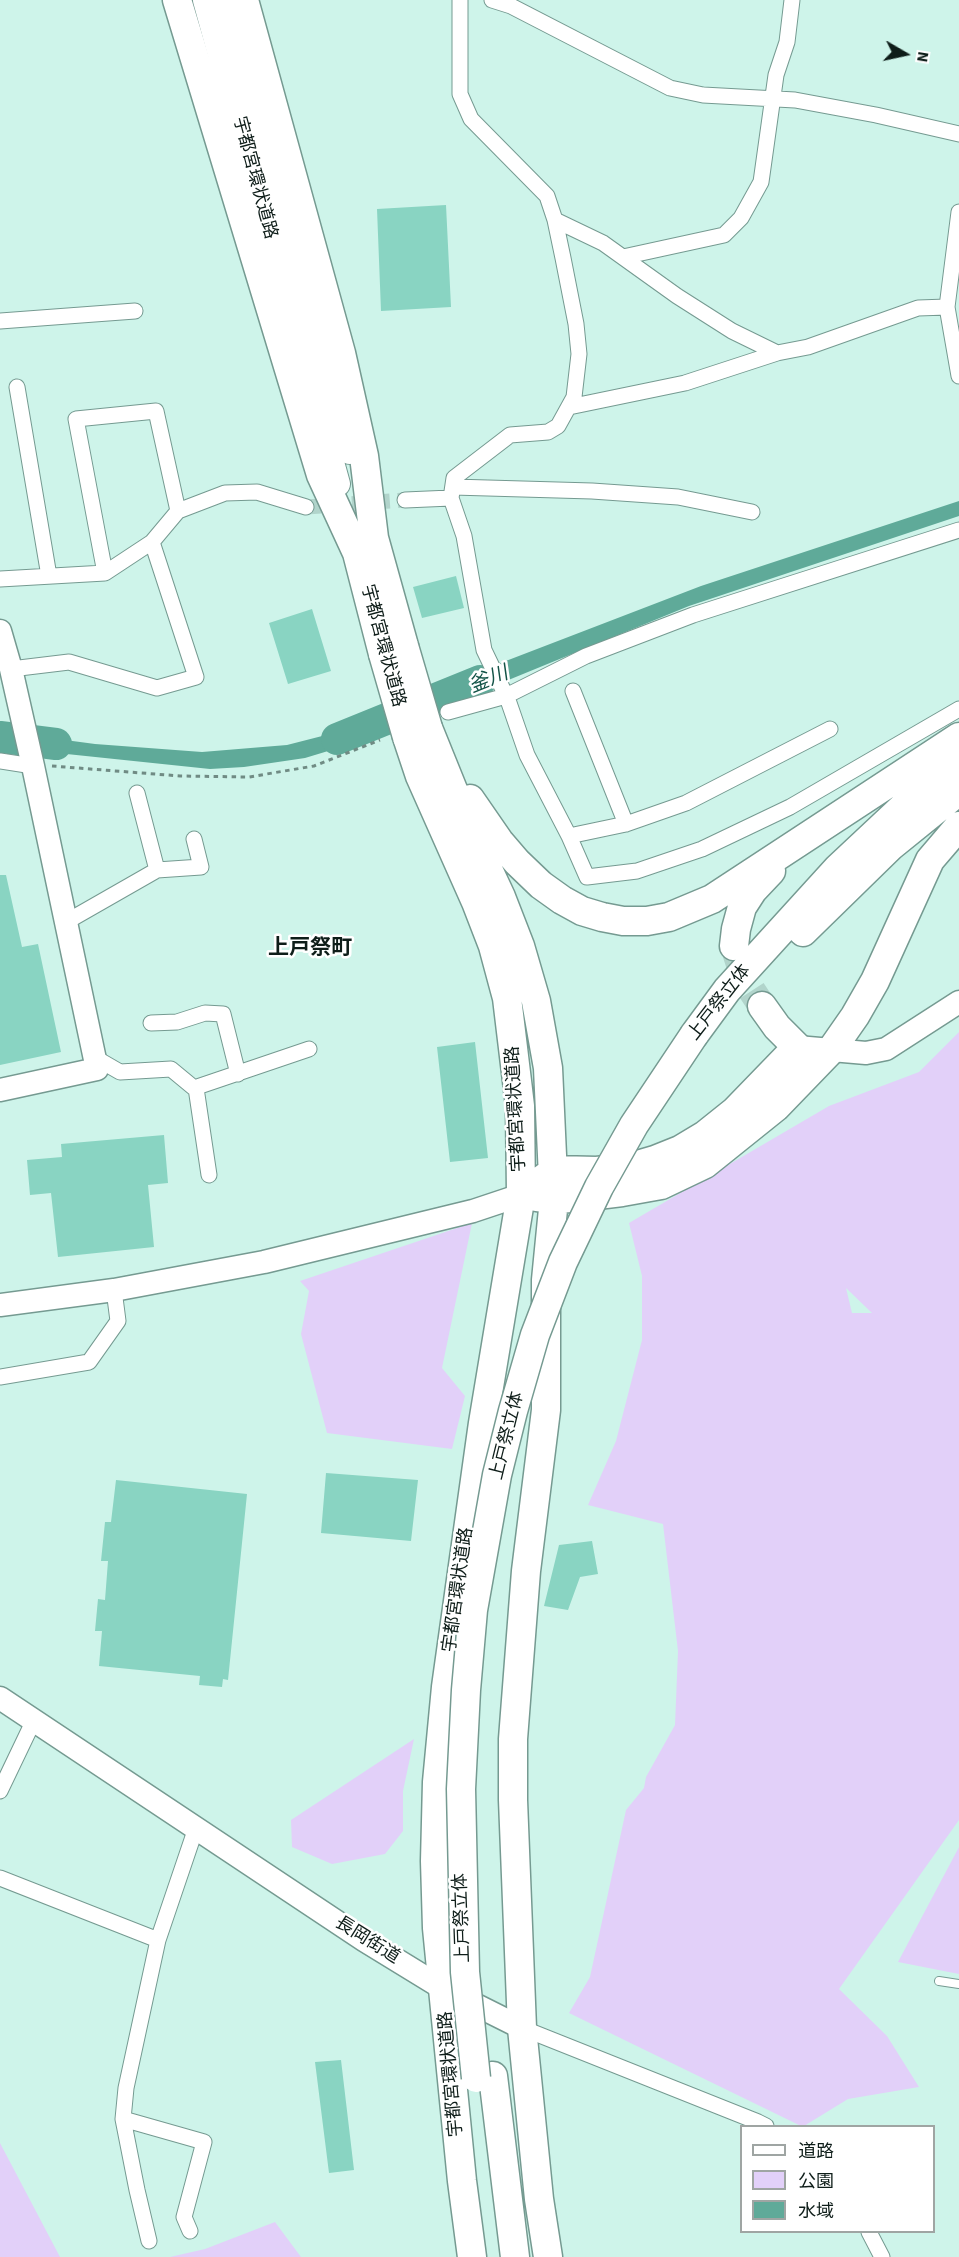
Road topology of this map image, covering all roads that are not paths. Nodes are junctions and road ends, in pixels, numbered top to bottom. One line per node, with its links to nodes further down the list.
1 (177, 0): 27 (highway)
2 (205, 0): 27 (main road, 宇都宮環状道路)
3 (225, 0): 27 (main road, 宇都宮環状道路)
4 (244, 0): 27 (highway)
5 (460, 0): 11 (street)
6 (492, 0): 8 (street)
7 (792, 0): 8 (street)
8 (774, 100): 9 (street); 12 (street)
9 (959, 134)
10 (959, 212): 13 (street)
11 (555, 220): 12 (street); 19 (street)
12 (623, 257): 16 (street)
13 (947, 306): 16 (street); 17 (street)
14 (135, 311): 15 (street)
15 (0, 321)
16 (777, 353): 19 (street)
17 (959, 376)
18 (17, 387): 29 (street)
19 (569, 407): 20 (street)
20 (452, 492): 21 (street); 24 (street); 34 (street)
21 (405, 500)
22 (306, 507): 23 (street)
23 (178, 511): 26 (street); 28 (street)
24 (752, 512)
25 (959, 530): 34 (street)
26 (152, 542): 28 (street); 32 (street)
27 (365, 545): 36 (highway, 宇都宮環状道路, bridge)
28 (105, 573): 29 (street)
29 (50, 576): 30 (street)
30 (0, 579)
31 (0, 631): 32 (street)
32 (11, 669): 41 (street)
33 (573, 691): 45 (street)
34 (506, 696): 36 (street); 47 (street)
35 (959, 709): 47 (street)
36 (416, 729): 44 (highway); 63 (highway, 宇都宮環状道路); 65 (highway, 宇都宮環状道路)
37 (831, 729): 45 (street)
38 (959, 737): 44 (highway)
39 (0, 761): 41 (street)
40 (959, 762): 55 (highway, 上戸祭立体)
41 (33, 766): 50 (street)
42 (959, 791): 55 (highway, 上戸祭立体)
43 (137, 793): 49 (street)
44 (837, 816): 51 (highway)
45 (626, 824): 47 (street)
46 (959, 826): 57 (highway)
47 (569, 836)
48 (194, 838): 49 (street)
49 (157, 870): 50 (street)
50 (66, 922): 59 (street)
51 (734, 946)
52 (959, 1002): 57 (street)
53 (762, 1006): 56 (highway)
54 (151, 1023): 60 (street)
55 (701, 1041): 80 (highway, 上戸祭立体, bridge)
56 (797, 1047): 57 (street); 63 (highway)
57 (832, 1048): 66 (highway)
58 (309, 1049): 60 (street)
59 (94, 1057): 61 (street); 62 (street)
60 (238, 1074): 61 (street)
61 (196, 1088): 64 (street)
62 (0, 1090)
63 (555, 1170): 65 (highway); 66 (highway, 宇都宮環状道路)
64 (209, 1175)
65 (521, 1195): 66 (highway); 67 (street); 78 (highway, 宇都宮環状道路)
66 (554, 1199): 79 (highway, 宇都宮環状道路)
67 (114, 1290): 68 (street); 69 (street)
68 (0, 1305)
69 (0, 1377)
70 (0, 1698): 71 (street, 長岡街道)
71 (34, 1720): 72 (street); 73 (street, 長岡街道)
72 (0, 1791)
73 (196, 1828): 75 (street); 78 (street, 長岡街道)
74 (0, 1878): 75 (street)
75 (158, 1940): 81 (street)
76 (939, 1981): 77 (lane)
77 (959, 1984)
78 (444, 1989): 79 (street, 長岡街道); 86 (highway, 宇都宮環状道路)
79 (522, 2028): 82 (street, 長岡街道); 89 (highway, 宇都宮環状道路)
80 (484, 2077): 87 (highway, 上戸祭立体); 88 (highway, 上戸祭立体)
81 (123, 2119): 83 (street); 85 (street)
82 (763, 2125)
83 (190, 2231)
84 (870, 2233): 90 (street)
85 (149, 2241)
86 (472, 2257)
87 (498, 2257)
88 (514, 2257)
89 (548, 2257)
90 (882, 2257)

